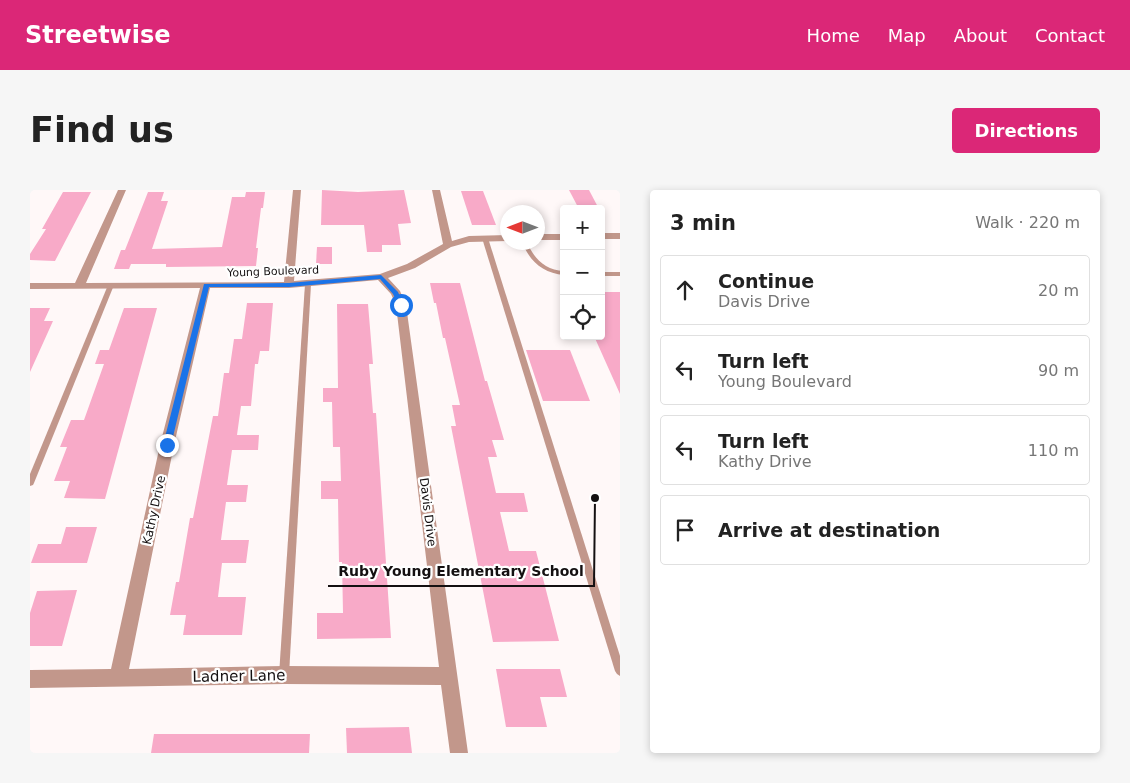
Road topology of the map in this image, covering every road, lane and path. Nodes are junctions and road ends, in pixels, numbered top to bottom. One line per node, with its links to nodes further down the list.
1 (122, 190): 21 (street)
2 (297, 190): 19 (street)
3 (436, 190): 10 (street)
4 (605, 236): 5 (street)
5 (620, 236)
6 (545, 237): 7 (street)
7 (560, 237)
8 (485, 238): 9 (street, Young Boulevard); 10 (street, Young Boulevard); 23 (lane)
9 (500, 238)
10 (448, 245): 15 (street, Young Boulevard)
11 (527, 250): 12 (lane)
12 (560, 273)
13 (605, 274): 14 (lane)
14 (620, 274)
15 (381, 277): 16 (street, Young Boulevard); 25 (street, Davis Drive)
16 (308, 284): 19 (street, Young Boulevard); 24 (lane)
17 (111, 285): 18 (street, Young Boulevard); 21 (street, Young Boulevard); 22 (lane)
18 (206, 285): 19 (street, Young Boulevard); 26 (street, Kathy Drive)
19 (289, 285)
20 (30, 286): 21 (street, Young Boulevard)
21 (79, 286)
22 (30, 482)
23 (620, 671)
24 (284, 675): 25 (street, Ladner Lane); 26 (street, Ladner Lane)
25 (449, 676): 28 (street, Davis Drive)
26 (118, 678): 27 (street, Ladner Lane)
27 (30, 679)
28 (459, 753)

